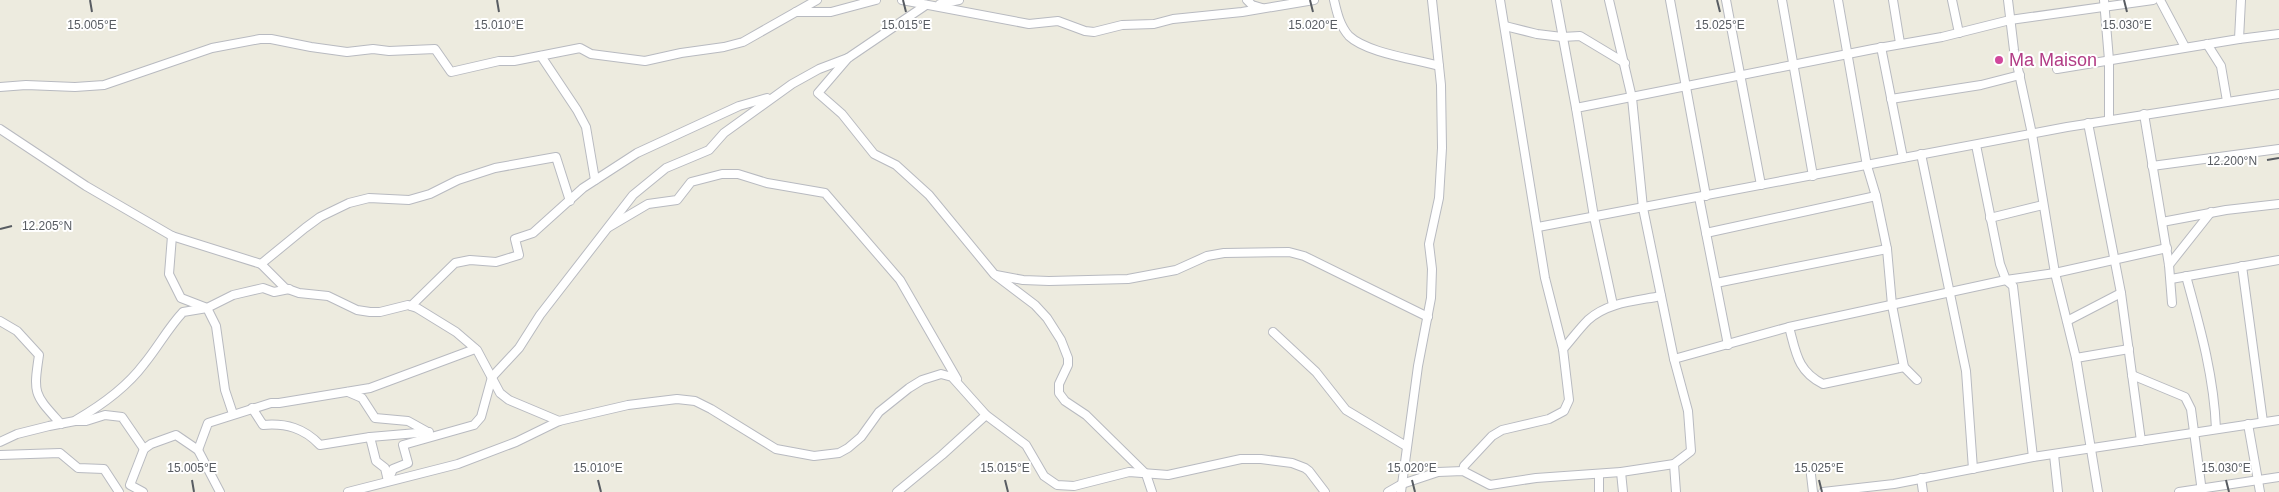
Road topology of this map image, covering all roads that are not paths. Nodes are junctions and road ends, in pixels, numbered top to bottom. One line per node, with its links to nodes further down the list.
1 (817, 0): 26 (street)
2 (876, 0): 26 (street)
3 (902, 0): 23 (street)
4 (959, 0): 24 (street)
5 (1247, 0): 25 (street)
6 (1314, 0): 25 (street)
7 (1334, 0): 43 (street)
8 (1432, 0): 43 (street)
9 (1500, 0): 28 (street)
10 (1556, 0): 31 (street)
11 (1609, 0): 41 (street)
12 (1670, 0): 48 (street)
13 (1726, 0): 46 (street)
14 (1782, 0): 42 (street)
15 (1838, 0): 37 (street)
16 (1893, 0): 33 (street)
17 (1952, 0): 29 (street)
18 (2008, 0): 27 (street)
19 (2153, 0): 22 (street)
20 (2160, 0): 36 (street)
21 (2241, 0): 32 (street)
22 (2104, 4): 27 (street); 40 (street)
23 (926, 5): 24 (street); 39 (street)
24 (936, 5): 25 (street)
25 (1286, 5)
26 (794, 12): 38 (street)
27 (2010, 20): 29 (street); 45 (street)
28 (1506, 26): 31 (street); 79 (street)
29 (1959, 33): 33 (street)
30 (2279, 34): 32 (street)
31 (1562, 37): 41 (street); 54 (street)
32 (2239, 39): 34 (street)
33 (1900, 44): 35 (street)
34 (2207, 44): 36 (street); 53 (street)
35 (1881, 47): 37 (street); 52 (street)
36 (2185, 47): 40 (street)
37 (1848, 54): 42 (street); 64 (street)
38 (541, 56): 47 (street); 67 (street)
39 (848, 58): 50 (street); 91 (street)
40 (2109, 60): 44 (street); 56 (street)
41 (1625, 64): 51 (street)
42 (1794, 65): 46 (street); 66 (street)
43 (1439, 66): 105 (street)
44 (2057, 69)
45 (2020, 74): 52 (street); 59 (street)
46 (1740, 76): 48 (street); 68 (street)
47 (0, 87)
48 (1686, 87): 51 (street); 70 (street)
49 (2279, 94): 53 (street)
50 (772, 97): 67 (street); 80 (street)
51 (1632, 98): 54 (street); 74 (street)
52 (1891, 99): 63 (street)
53 (2227, 101): 55 (street)
54 (1576, 108): 76 (street)
55 (2144, 114): 56 (street); 65 (street)
56 (2109, 120): 57 (street)
57 (2088, 123): 59 (street); 85 (street)
58 (0, 129): 82 (street)
59 (2032, 134): 60 (street); 72 (street)
60 (1976, 145): 62 (street); 77 (street)
61 (2279, 149): 65 (street)
62 (1921, 154): 63 (street); 97 (street)
63 (1903, 158): 64 (street)
64 (1867, 166): 66 (street); 69 (street)
65 (2152, 166): 78 (street)
66 (1814, 176): 68 (street)
67 (595, 180): 71 (street)
68 (1761, 185): 70 (street)
69 (1876, 196): 81 (street); 84 (street)
70 (1702, 197): 74 (street); 81 (street)
71 (570, 201): 87 (street); 103 (street)
72 (2043, 204): 77 (street); 90 (street)
73 (2279, 204): 75 (street)
74 (1643, 208): 76 (street); 99 (street)
75 (2211, 212): 78 (street); 88 (street)
76 (1594, 217): 79 (street); 102 (street)
77 (1990, 218): 94 (street)
78 (2162, 222): 83 (street)
79 (1538, 227): 112 (street)
80 (605, 229): 118 (street); 120 (street)
81 (1706, 233): 95 (street)
82 (172, 236): 87 (street); 104 (street)
83 (2166, 248): 85 (street); 88 (street)
84 (1887, 249): 95 (street); 101 (street)
85 (2114, 258): 90 (street); 98 (street)
86 (2279, 260): 89 (street)
87 (261, 264): 96 (street)
88 (2169, 265): 93 (street)
89 (2242, 266): 92 (street); 128 (street)
90 (2055, 273): 94 (street); 107 (street)
91 (994, 274): 105 (street); 149 (street)
92 (2186, 276): 93 (street); 131 (street)
93 (2171, 279): 100 (street)
94 (2006, 280): 97 (street); 144 (street)
95 (1716, 284): 110 (street)
96 (289, 289): 103 (street); 104 (street)
97 (1950, 293): 101 (street); 146 (street)
98 (2121, 293): 107 (street); 113 (street)
99 (1661, 296): 102 (street); 115 (street)
100 (2172, 303)
101 (1892, 304): 108 (street); 116 (street)
102 (1613, 305): 112 (street)
103 (411, 306): 111 (street)
104 (207, 308): 123 (street); 126 (street)
105 (1428, 317): 138 (street)
106 (0, 321): 129 (street)
107 (2067, 321): 114 (street)
108 (1789, 327): 110 (street); 116 (street)
109 (1273, 332): 138 (street)
110 (1728, 345): 115 (street)
111 (475, 349): 118 (street); 121 (street)
112 (1563, 349): 147 (street)
113 (2129, 350): 114 (street); 117 (street)
114 (2076, 358): 141 (street)
115 (1674, 359): 145 (street)
116 (1904, 367): 119 (street)
117 (2132, 375): 134 (street); 136 (street)
118 (492, 377): 127 (street); 132 (street)
119 (1917, 380)
120 (959, 383): 124 (street); 127 (street)
121 (347, 392): 122 (street); 133 (street)
122 (252, 408): 123 (street); 135 (street)
123 (233, 414): 140 (street)
124 (986, 415): 157 (street); 164 (street)
125 (2279, 420): 128 (street)
126 (75, 421): 129 (street); 139 (street)
127 (559, 421): 155 (street)
128 (2263, 422): 130 (street)
129 (60, 424): 137 (street)
130 (2248, 424): 131 (street); 154 (street)
131 (2216, 429): 134 (street)
132 (450, 431): 133 (street); 155 (street)
133 (429, 432): 135 (street)
134 (2194, 432): 136 (street); 159 (street)
135 (370, 437): 155 (street)
136 (2141, 441): 141 (street)
137 (0, 442)
138 (1406, 446): 156 (street)
139 (144, 450): 140 (street); 161 (street)
140 (198, 450): 162 (street)
141 (2090, 450): 143 (street); 175 (street)
142 (0, 455): 160 (street)
143 (2054, 455): 144 (street); 174 (street)
144 (2033, 457): 146 (street)
145 (1674, 464): 148 (street); 170 (street)
146 (1973, 468): 153 (street)
147 (1463, 471): 150 (street); 156 (street)
148 (1621, 472): 150 (street); 169 (street)
149 (1146, 474): 157 (street); 165 (street); 166 (street)
150 (1599, 474): 168 (street)
151 (1811, 475): 171 (street)
152 (2279, 477): 154 (street)
153 (1921, 478): 158 (street); 173 (street)
154 (2257, 480): 159 (street); 177 (street)
155 (388, 481): 163 (street)
156 (1401, 488): 167 (street)
157 (1061, 489)
158 (1869, 489): 172 (street)
159 (2201, 491): 176 (street)
160 (119, 492)
161 (143, 492)
162 (220, 492)
163 (348, 492)
164 (897, 492)
165 (1152, 492)
166 (1325, 492)
167 (1388, 492)
168 (1599, 492)
169 (1623, 492)
170 (1676, 492)
171 (1813, 492)
172 (1823, 492)
173 (1924, 492)
174 (2058, 492)
175 (2098, 492)
176 (2179, 492)
177 (2260, 492)

